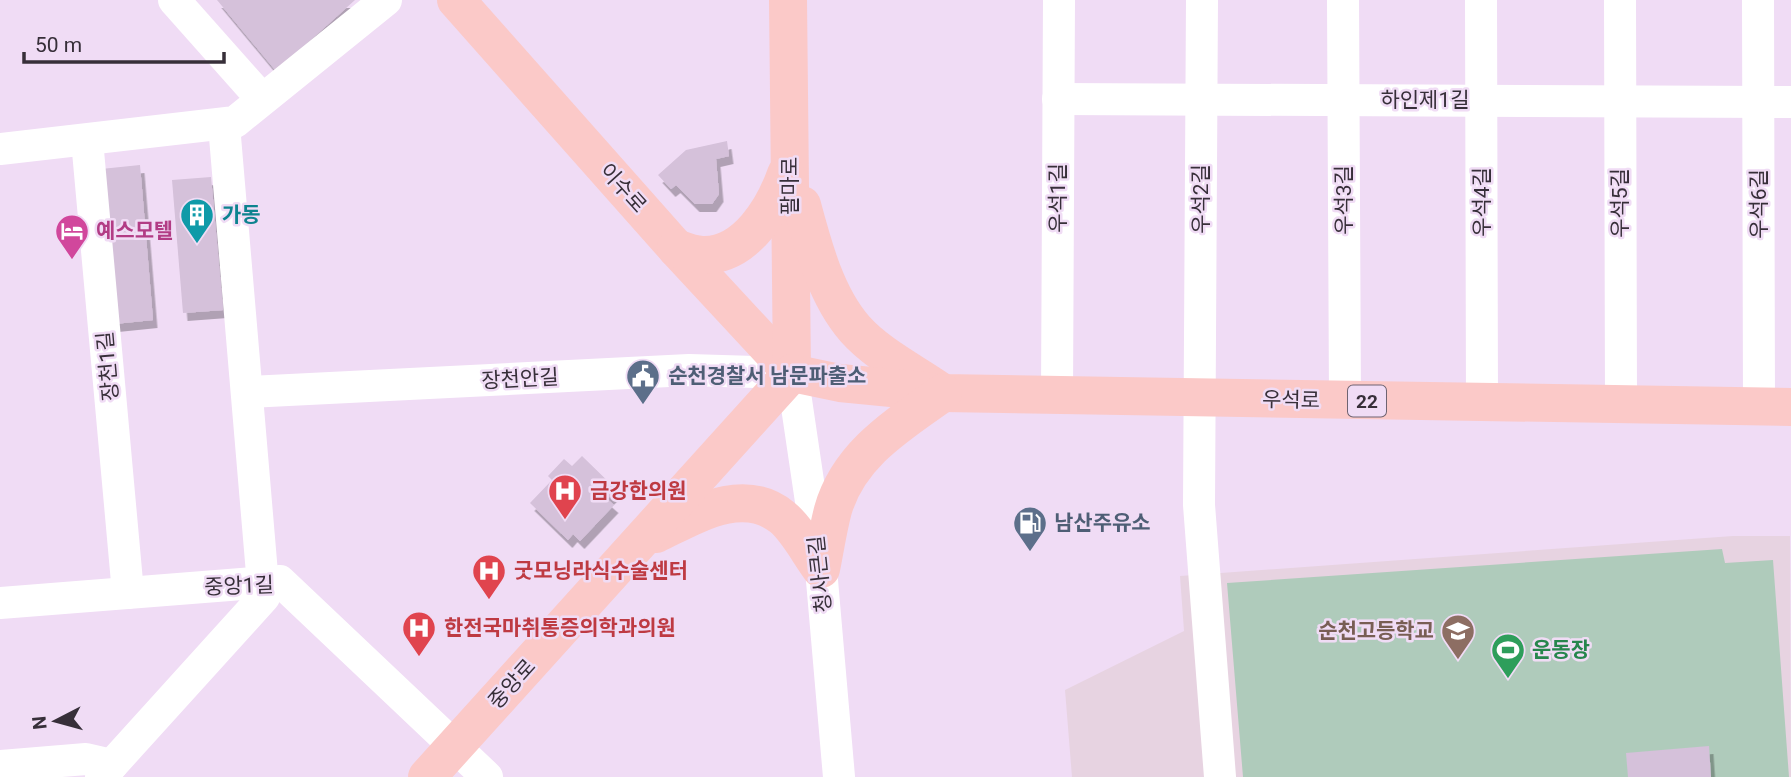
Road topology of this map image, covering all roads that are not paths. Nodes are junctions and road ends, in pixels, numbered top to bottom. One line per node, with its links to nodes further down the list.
1 (174, 0): 11 (street)
2 (386, 0): 11 (street)
3 (456, 0): 23 (main road, 이수로)
4 (788, 0): 22 (main road, 팔마로)
5 (1059, 0): 12 (street, 우석1길)
6 (1202, 0): 13 (street, 우석2길)
7 (1343, 0): 14 (street, 우석3길)
8 (1481, 0): 15 (street, 우석4길)
9 (1620, 0): 16 (street, 우석5길)
10 (1758, 0): 17 (street, 우석6길)
11 (262, 99): 19 (street)
12 (1058, 99): 13 (street, 하인제1길); 27 (street, 우석1길)
13 (1202, 100): 14 (street, 하인제1길); 28 (street, 우석2길)
14 (1343, 100): 15 (street, 하인제1길); 29 (street, 우석3길)
15 (1481, 100): 16 (street, 하인제1길); 30 (street, 우석4길)
16 (1620, 100): 17 (street, 하인제1길); 31 (street, 우석5길)
17 (1758, 101): 18 (street, 하인제1길); 32 (street, 우석6길)
18 (1791, 102)
19 (224, 125): 20 (street); 25 (street)
20 (87, 140): 21 (street); 36 (street, 장천1길)
21 (0, 149)
22 (790, 163): 23 (main road); 24 (main road, 팔마로); 26 (main road)
23 (676, 248): 24 (main road, 이수로)
24 (792, 373): 25 (street, 장천안길); 26 (main road, 우석로 / 22); 33 (main road, 중앙로); 34 (street, 청사큰길)
25 (248, 392): 35 (street)
26 (943, 393): 27 (main road, 우석로 / 22); 34 (main road)
27 (1057, 395): 28 (main road, 우석로 / 22)
28 (1201, 398): 29 (main road, 우석로 / 22); 44 (street, 우석2길)
29 (1345, 401): 30 (main road, 우석로 / 22)
30 (1482, 403): 31 (main road, 우석로 / 22)
31 (1621, 406): 32 (main road, 우석로 / 22)
32 (1775, 408)
33 (639, 542): 34 (main road); 38 (main road, 중앙로)
34 (821, 569): 43 (street, 청사큰길)
35 (263, 582): 36 (street, 중앙1길); 38 (street, 중앙1길); 40 (street)
36 (128, 593): 37 (street, 중앙1길)
37 (0, 603)
38 (455, 747): 41 (main road, 중앙로); 42 (street, 중앙1길)
39 (0, 766): 40 (street)
40 (106, 771)
41 (427, 777)
42 (487, 777)
43 (839, 777)
44 (1220, 777)

